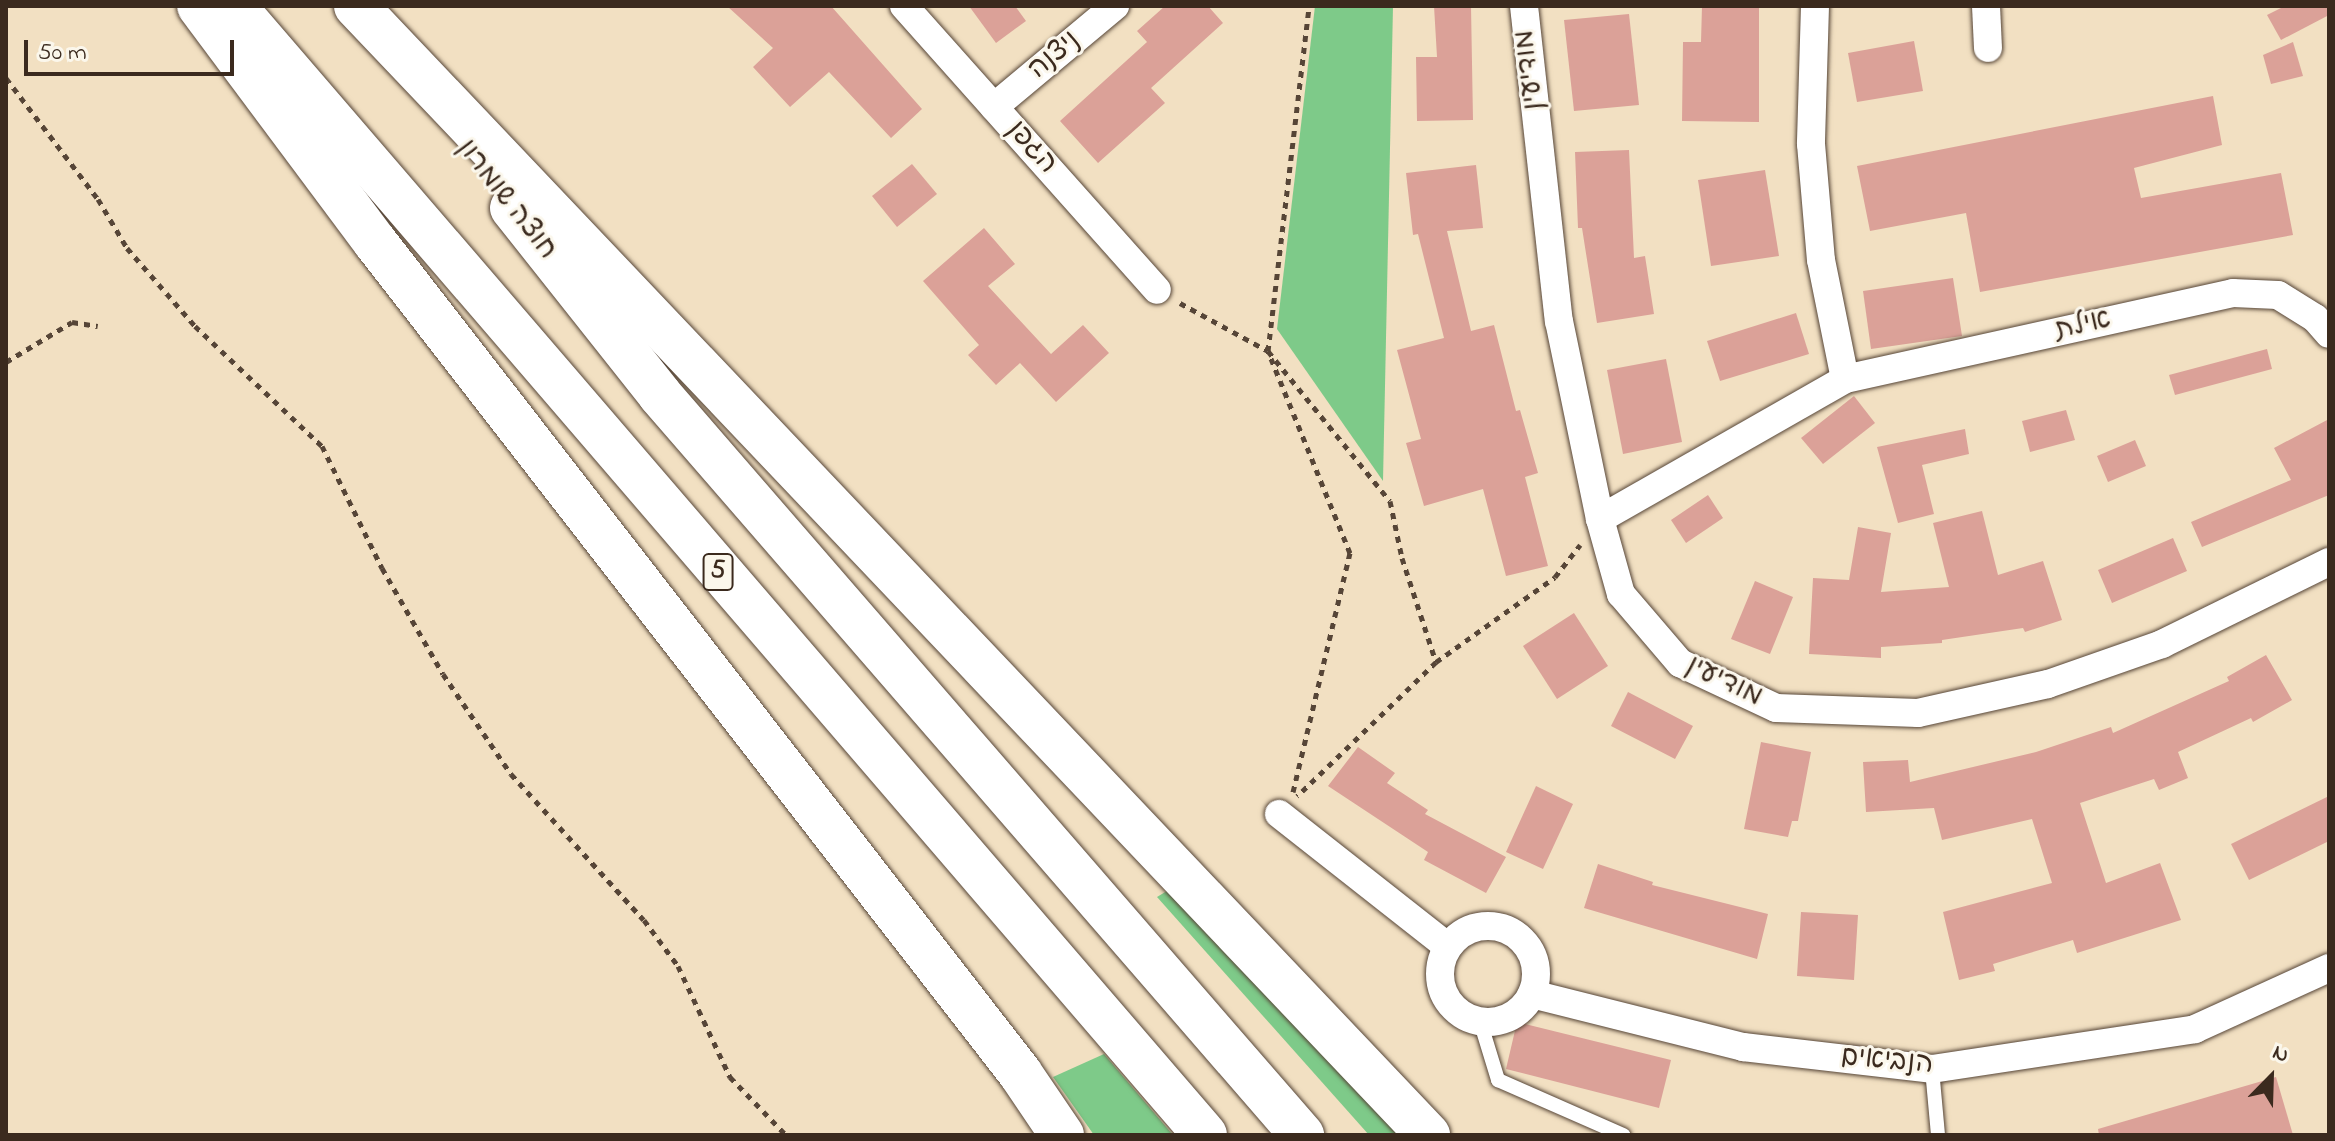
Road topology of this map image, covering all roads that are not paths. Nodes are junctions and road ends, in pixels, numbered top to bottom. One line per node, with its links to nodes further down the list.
1 (199, 6): 16 (highway)
2 (234, 6): 25 (highway, 5)
3 (354, 6): 26 (highway, חוצה שומרון); 27 (highway)
4 (904, 6): 10 (street, הגפן)
5 (1115, 6): 10 (street, ניצנה)
6 (1524, 6): 14 (street, מודיעין)
7 (1815, 6): 13 (street)
8 (1986, 6): 9 (street)
9 (1988, 48)
10 (994, 107): 11 (street, הגפן)
11 (1157, 290)
12 (2322, 326): 13 (street, אילת)
13 (1845, 379): 14 (street, אילת)
14 (1600, 519): 15 (street, מודיעין)
15 (2329, 562)
16 (789, 772): 23 (highway); 24 (highway)
17 (1279, 814): 18 (street)
18 (1448, 947): 20 (street); 21 (street)
19 (2329, 968): 22 (street, הנביאים)
20 (1532, 994): 21 (street); 22 (street, הנביאים)
21 (1480, 1021): 28 (lane)
22 (1932, 1069): 29 (lane)
23 (1027, 1135)
24 (1062, 1135)
25 (1205, 1135)
26 (1302, 1135)
27 (1428, 1135)
28 (1623, 1135)
29 (1938, 1135)

